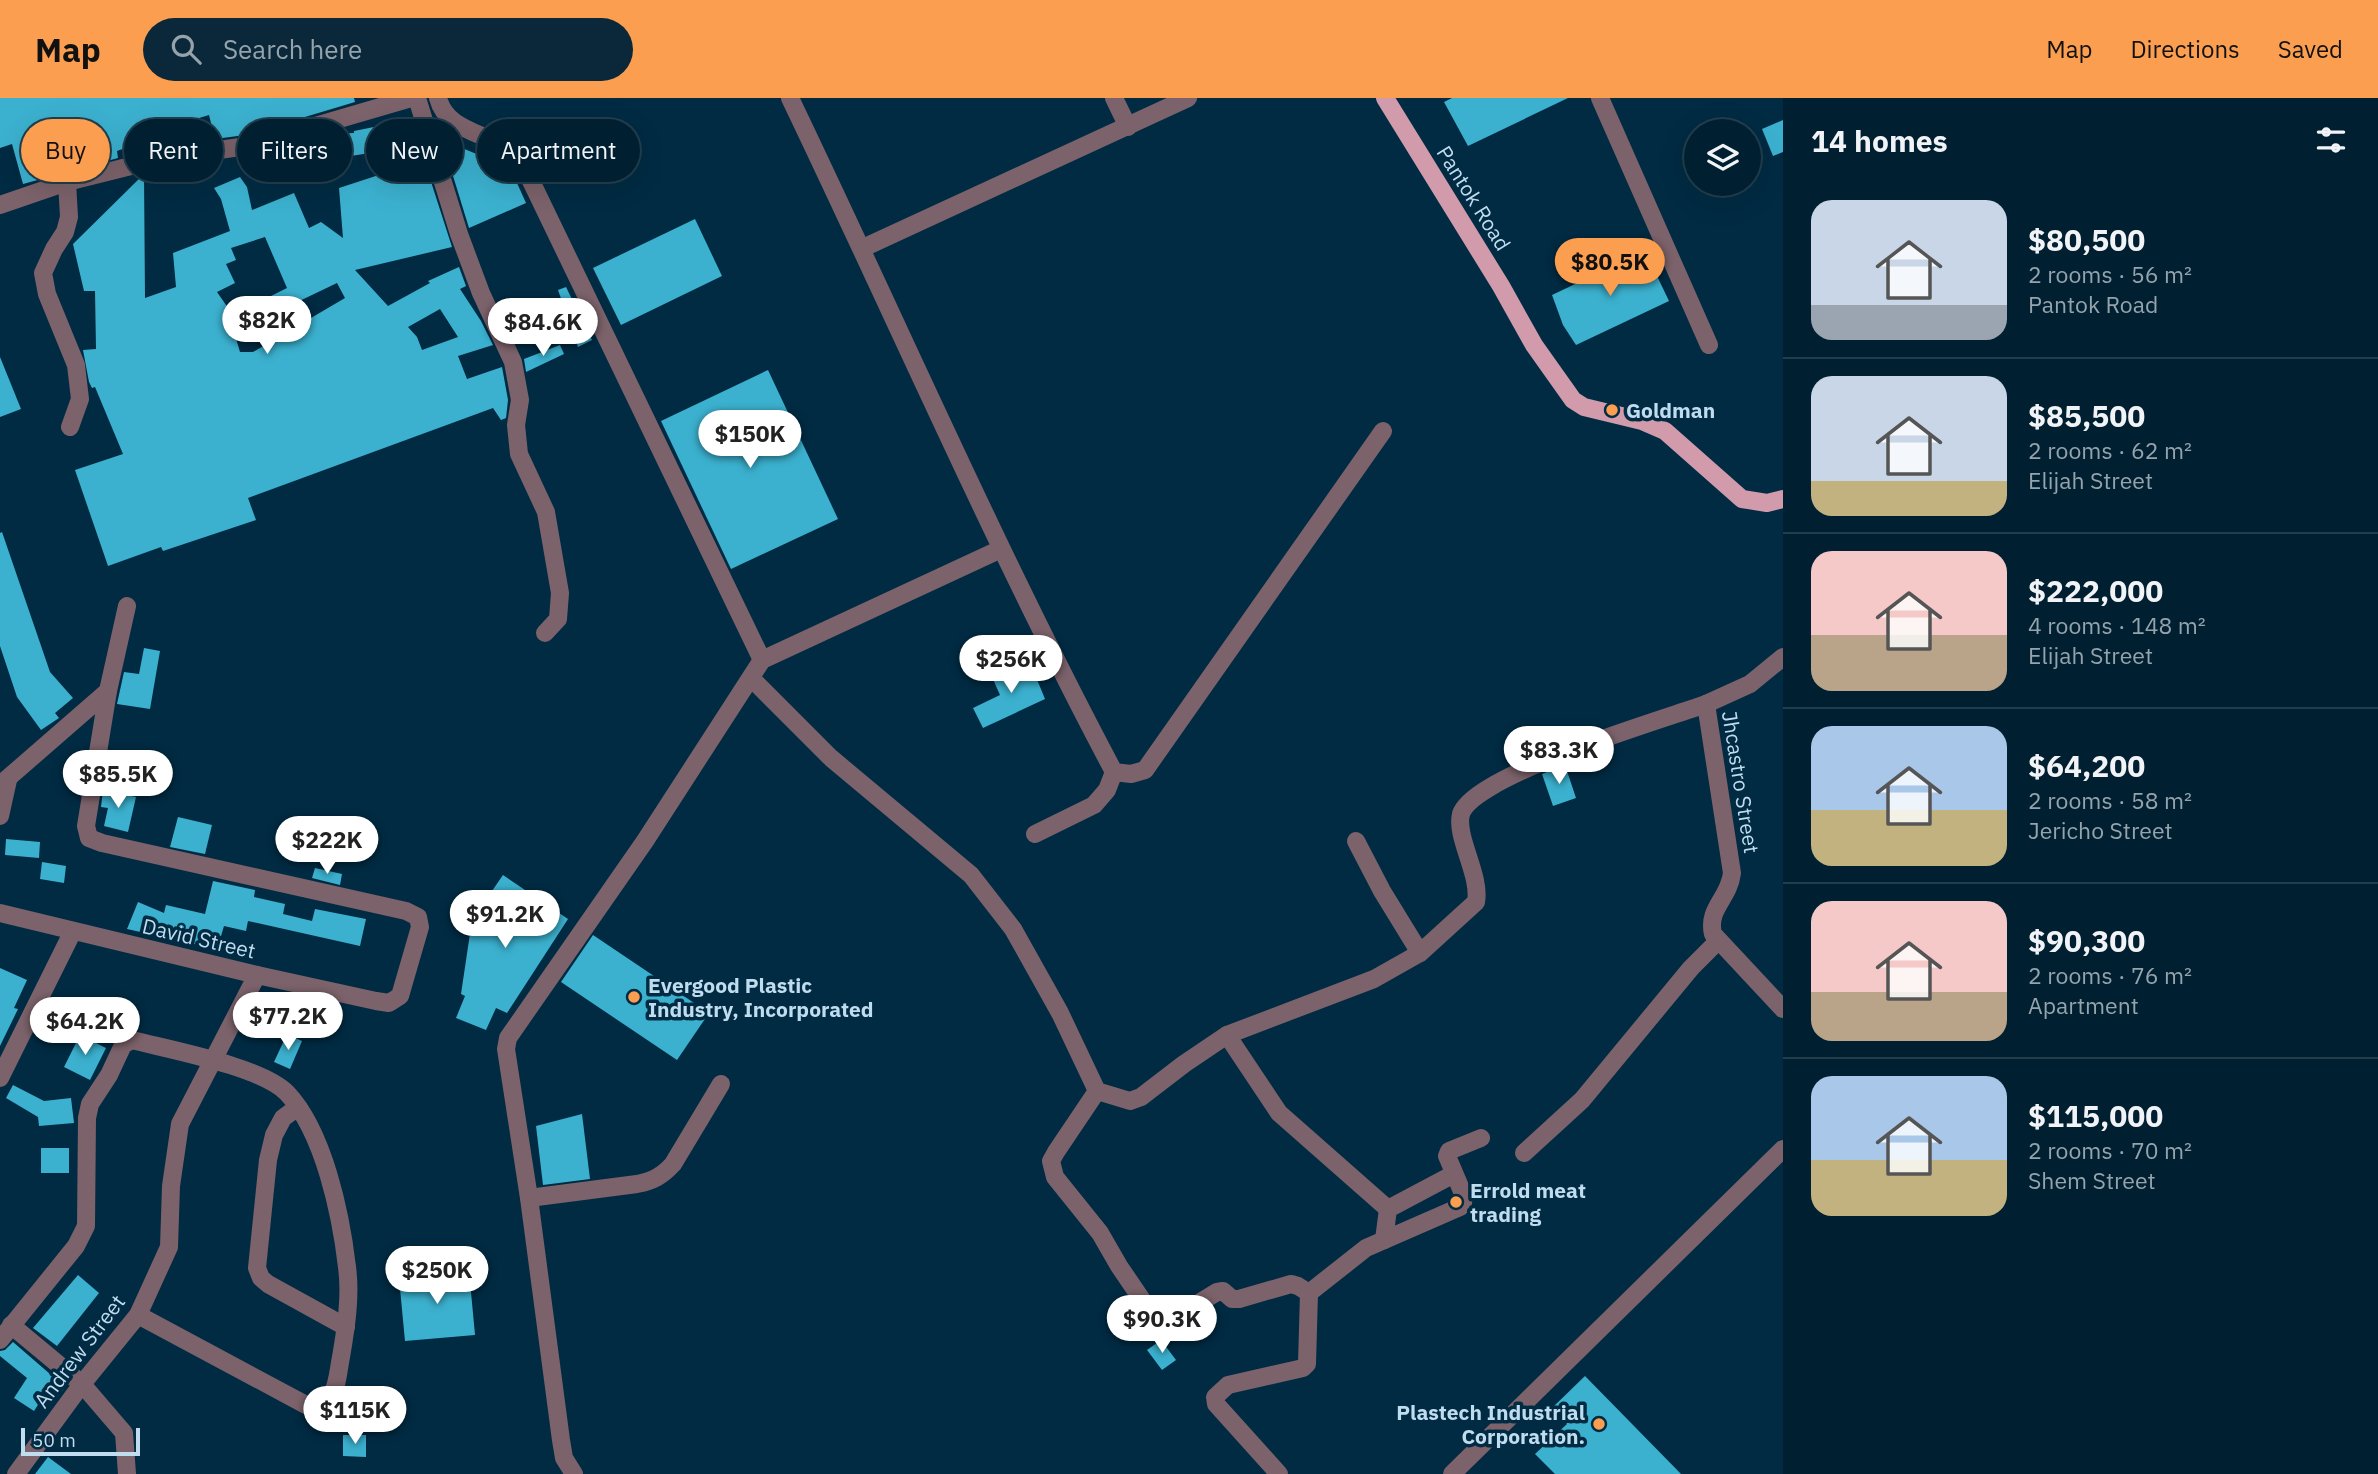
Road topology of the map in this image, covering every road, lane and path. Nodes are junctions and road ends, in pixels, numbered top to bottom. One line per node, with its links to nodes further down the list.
1 (411, 98): 10 (street)
2 (417, 98): 20 (street)
3 (438, 98): 22 (street)
4 (790, 98): 13 (street)
5 (1114, 98): 9 (street)
6 (1188, 98): 9 (street)
7 (1385, 98): 17 (main road, Pantok Road)
8 (1600, 98): 14 (street)
9 (1128, 127): 13 (street)
10 (110, 171)
11 (67, 182): 12 (street); 15 (street)
12 (0, 205)
13 (863, 248): 18 (street)
14 (1709, 345)
15 (69, 427)
16 (1383, 432): 26 (street)
17 (1783, 499)
18 (1001, 549): 22 (street); 26 (street)
19 (127, 606): 24 (street)
20 (545, 633)
21 (1783, 657): 25 (street, Jhcastro Street)
22 (762, 660): 23 (street)
23 (751, 678): 41 (street); 47 (street)
24 (108, 691): 27 (street); 35 (street, David Street)
25 (1706, 704): 33 (street, Jhcastro Street); 34 (street)
26 (1114, 772): 29 (street)
27 (4, 782): 28 (street)
28 (0, 816)
29 (1035, 834)
30 (1356, 841): 34 (street)
31 (0, 913): 32 (street, David Street)
32 (73, 931): 35 (street, David Street); 39 (street)
33 (1718, 941): 36 (street); 45 (street)
34 (1419, 953): 37 (street)
35 (257, 975): 38 (street, Andrew Street)
36 (1783, 1009)
37 (1227, 1035): 41 (street); 48 (street)
38 (214, 1061): 42 (street); 51 (street, Andrew Street); 52 (street)
39 (0, 1078)
40 (721, 1084): 47 (street)
41 (1097, 1091): 50 (street)
42 (298, 1107): 53 (street); 53 (street)
43 (1481, 1138): 46 (street)
44 (1783, 1149): 60 (street)
45 (1524, 1153)
46 (1454, 1174): 48 (street); 49 (street)
47 (529, 1198): 58 (street)
48 (1388, 1209): 49 (street)
49 (1384, 1240): 50 (street)
50 (1309, 1293): 59 (street)
51 (138, 1315): 53 (street); 55 (street, Andrew Street)
52 (11, 1325): 54 (street); 55 (street)
53 (346, 1327)
54 (0, 1340)
55 (82, 1384): 56 (street, Andrew Street); 57 (street)
56 (16, 1474)
57 (127, 1474)
58 (575, 1474)
59 (1279, 1474)
60 (1452, 1474)

